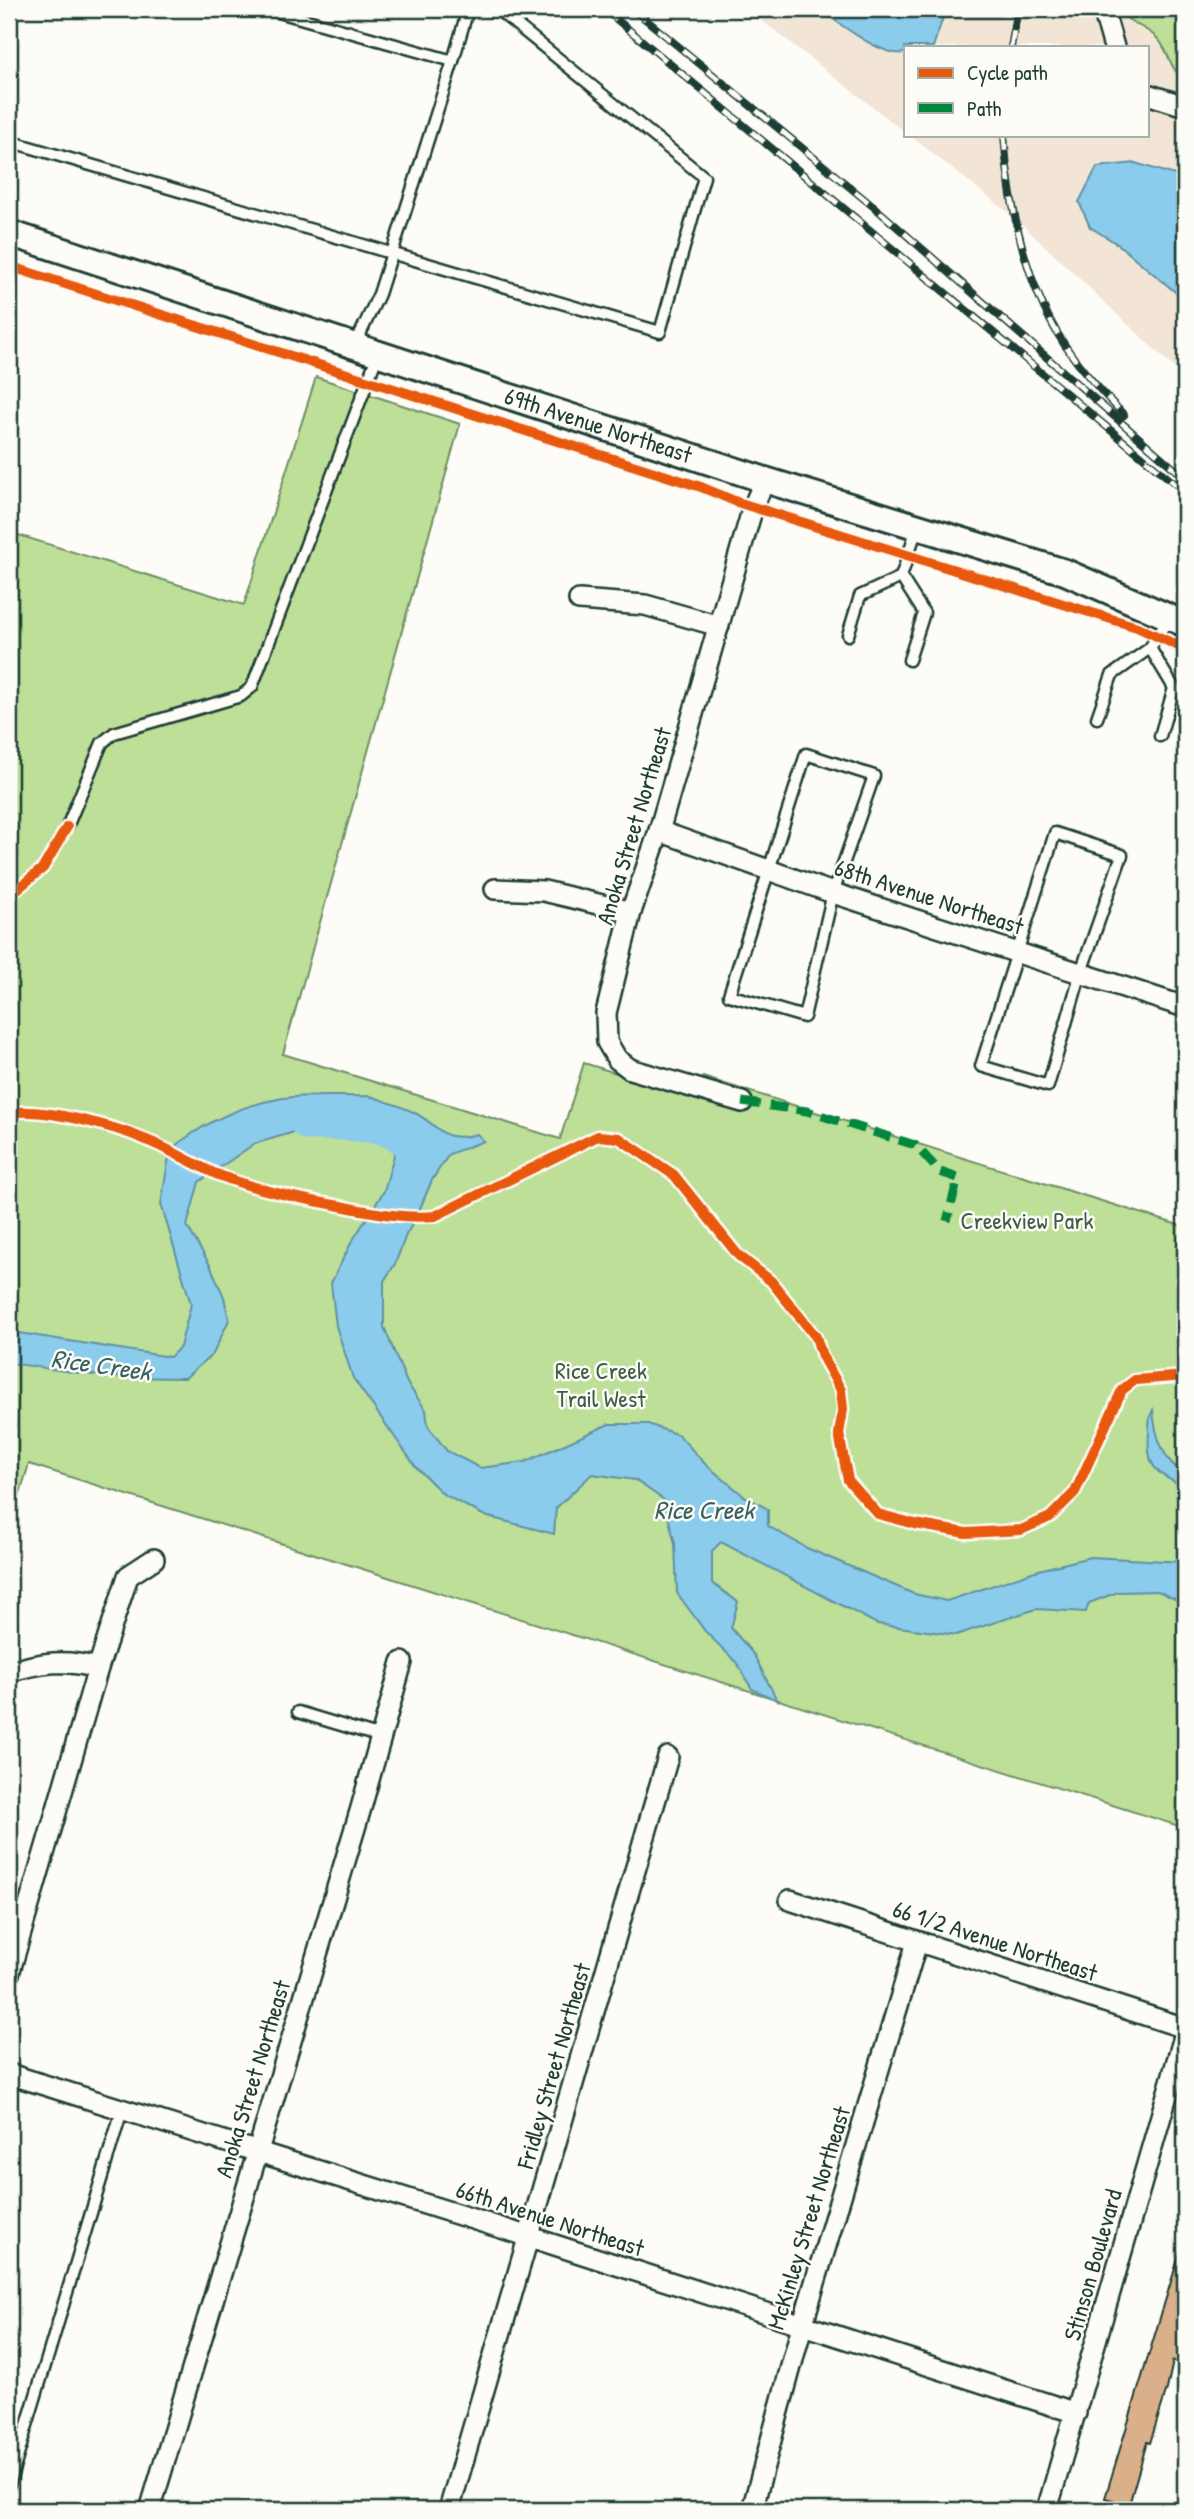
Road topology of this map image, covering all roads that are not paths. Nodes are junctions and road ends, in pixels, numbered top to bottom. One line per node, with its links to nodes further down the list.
1 (268, 9): 6 (lane)
2 (468, 9): 6 (lane)
3 (497, 9): 11 (lane)
4 (1103, 9): 5 (street)
5 (1114, 46)
6 (453, 61): 11 (lane)
7 (1148, 94): 8 (street)
8 (1185, 106)
9 (9, 141): 11 (lane)
10 (9, 233): 12 (street, 69th Avenue Northeast)
11 (391, 253): 12 (lane)
12 (354, 347): 13 (street, 69th Avenue Northeast)
13 (378, 354): 14 (street, 69th Avenue Northeast); 25 (lane)
14 (765, 480): 15 (street, 69th Avenue Northeast); 19 (street, Anoka Street Northeast)
15 (917, 527): 16 (lane); 18 (street, 69th Avenue Northeast)
16 (901, 577): 20 (lane); 22 (lane)
17 (579, 600): 19 (street)
18 (1177, 622): 21 (lane)
19 (719, 626): 26 (street, Anoka Street Northeast)
20 (848, 635)
21 (1150, 648): 23 (lane); 24 (lane)
22 (909, 660)
23 (1097, 718)
24 (1160, 736)
25 (67, 827)
26 (659, 831): 27 (street, 68th Avenue Northeast); 30 (street, Anoka Street Northeast)
27 (768, 870): 29 (street, 68th Avenue Northeast); 29 (lane); 29 (lane)
28 (495, 890): 30 (street)
29 (833, 893): 31 (street, 68th Avenue Northeast)
30 (631, 912): 34 (street, Anoka Street Northeast)
31 (1017, 951): 32 (street, 68th Avenue Northeast); 32 (lane); 32 (lane)
32 (1081, 972): 33 (street, 68th Avenue Northeast)
33 (1185, 1007)
34 (742, 1102)
35 (154, 1559): 37 (street)
36 (402, 1662): 40 (street, Anoka Street Northeast)
37 (98, 1668): 38 (street); 44 (street)
38 (9, 1672)
39 (298, 1712): 40 (lane)
40 (381, 1737): 48 (street, Anoka Street Northeast)
41 (668, 1757): 49 (street, Fridley Street Northeast)
42 (790, 1900): 43 (street, 66 1/2 Avenue Northeast)
43 (917, 1942): 45 (street, 66 1/2 Avenue Northeast); 50 (street, McKinley Street Northeast)
44 (9, 1974)
45 (1185, 2030): 51 (street, Stinson Boulevard)
46 (9, 2074): 47 (street, 66th Avenue Northeast)
47 (122, 2110): 48 (street, 66th Avenue Northeast); 52 (lane)
48 (256, 2151): 49 (street, 66th Avenue Northeast); 53 (street, Anoka Street Northeast)
49 (530, 2237): 50 (street, 66th Avenue Northeast); 54 (street, Fridley Street Northeast)
50 (802, 2326): 51 (street, 66th Avenue Northeast); 55 (street, McKinley Street Northeast)
51 (1076, 2413): 56 (street, Stinson Boulevard)
52 (9, 2485)
53 (150, 2510)
54 (449, 2510)
55 (752, 2510)
56 (1047, 2510)

